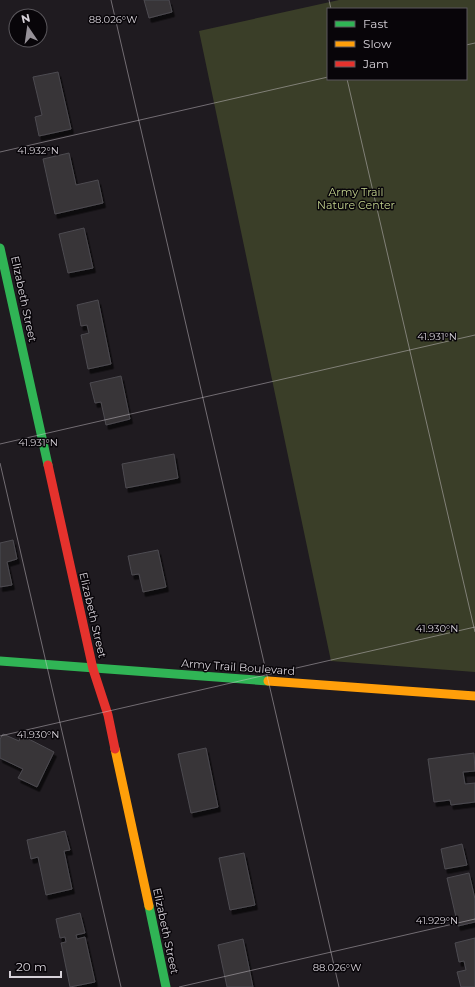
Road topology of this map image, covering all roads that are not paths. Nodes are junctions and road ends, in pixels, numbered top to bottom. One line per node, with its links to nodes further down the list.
1 (0, 248): 3 (street, Elizabeth Street)
2 (0, 661): 3 (street, Army Trail Boulevard)
3 (93, 669): 4 (street, Army Trail Boulevard); 5 (street, Elizabeth Street)
4 (475, 696)
5 (166, 987)

